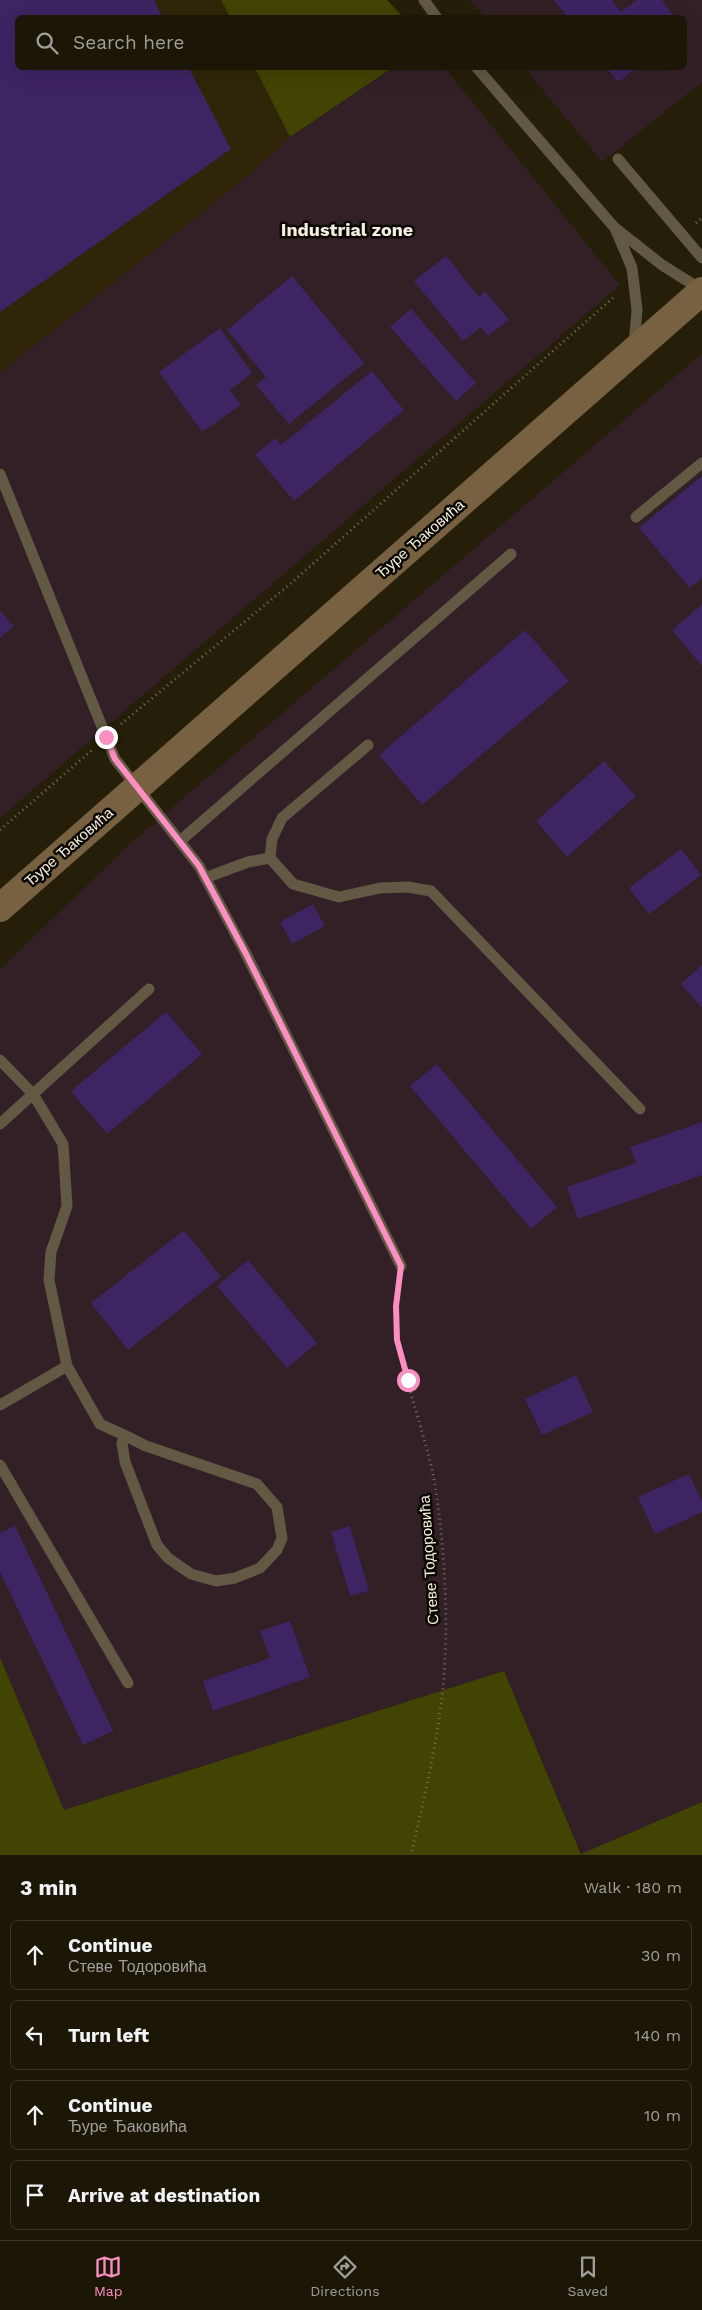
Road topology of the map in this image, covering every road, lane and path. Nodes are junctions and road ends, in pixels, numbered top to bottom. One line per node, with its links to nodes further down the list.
1 (424, 0): 2 (lane)
2 (435, 15)
3 (480, 70): 6 (lane)
4 (618, 159): 7 (lane)
5 (702, 218): 7 (path)
6 (614, 227): 9 (lane); 10 (lane)
7 (683, 235): 8 (lane)
8 (702, 258)
9 (634, 279): 11 (lane); 16 (path)
10 (702, 291): 11 (street, Ђуре Ђаковића)
11 (633, 353): 18 (street, Ђуре Ђаковића)
12 (702, 463): 14 (lane)
13 (0, 474): 16 (lane)
14 (636, 517)
15 (511, 554): 20 (lane)
16 (106, 737): 18 (lane); 19 (path)
17 (368, 745): 21 (lane)
18 (138, 786): 20 (lane); 23 (street, Ђуре Ђаковића)
19 (0, 830)
20 (180, 841): 22 (lane)
21 (270, 858): 22 (lane); 27 (lane)
22 (205, 878): 29 (lane)
23 (0, 908)
24 (149, 989): 26 (lane)
25 (0, 1060): 26 (lane)
26 (33, 1094): 28 (lane); 30 (lane)
27 (640, 1109)
28 (0, 1124)
29 (401, 1266): 35 (path, Стеве Тодоровића)
30 (67, 1366): 31 (lane); 32 (lane)
31 (0, 1405)
32 (124, 1435): 32 (lane)
33 (0, 1465): 34 (lane)
34 (128, 1683)
35 (411, 1855)

